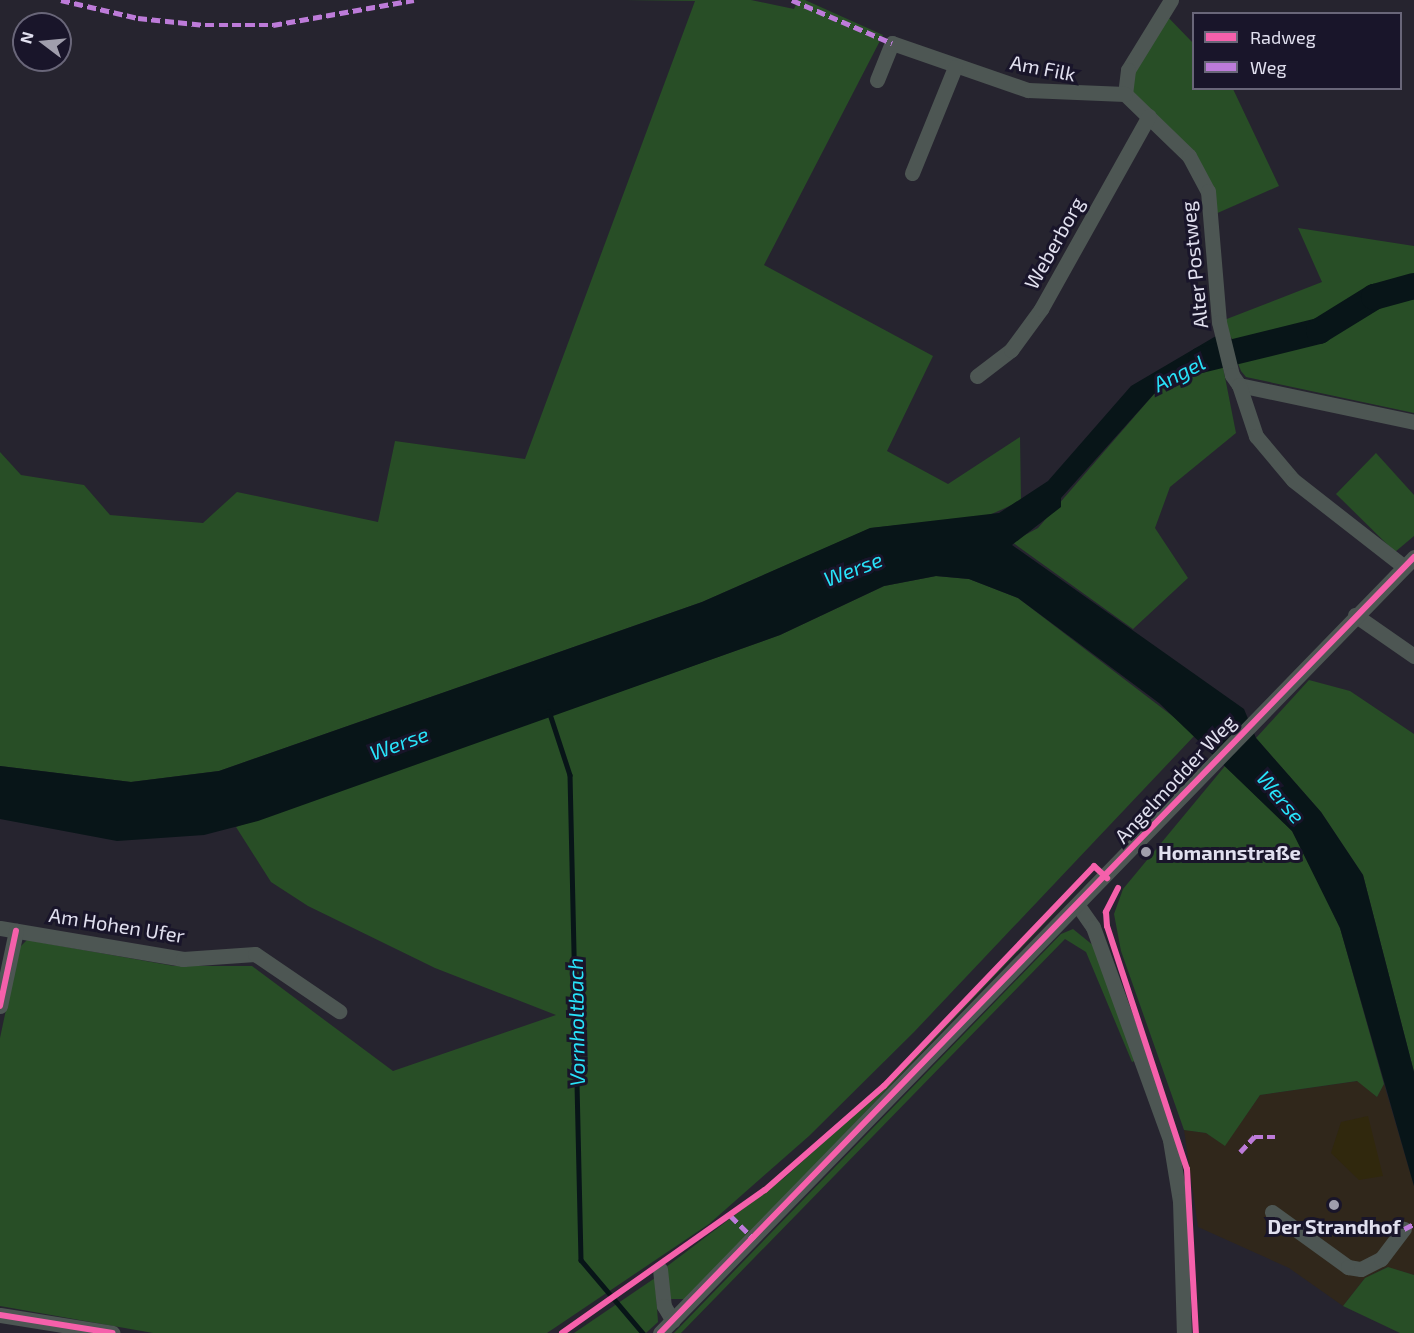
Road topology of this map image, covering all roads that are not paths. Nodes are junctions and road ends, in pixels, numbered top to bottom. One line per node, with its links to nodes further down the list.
1 (1171, 0): 4 (street)
2 (955, 67): 3 (street, Am Filk); 4 (street, Am Filk); 6 (street)
3 (877, 80)
4 (1125, 94): 5 (street, Alter Postweg)
5 (1149, 116): 7 (street, Weberborg); 8 (street, Alter Postweg)
6 (912, 173)
7 (977, 376)
8 (1239, 385): 9 (street); 10 (street, Alter Postweg)
9 (1414, 422)
10 (1409, 562): 11 (street, Angelmodder Weg)
11 (1355, 615): 12 (street); 13 (street, Angelmodder Weg)
12 (1414, 656)
13 (1079, 907): 22 (street, Angelmodder Weg); 24 (street)
14 (0, 928): 15 (street, Am Hohen Ufer)
15 (16, 931): 16 (street); 17 (street, Am Hohen Ufer)
16 (0, 1006)
17 (339, 1011)
18 (1272, 1212): 19 (street)
19 (1404, 1229)
20 (660, 1269): 22 (street, Angelmodder Weg)
21 (0, 1315): 23 (street)
22 (665, 1328)
23 (113, 1333)
24 (1184, 1333)

